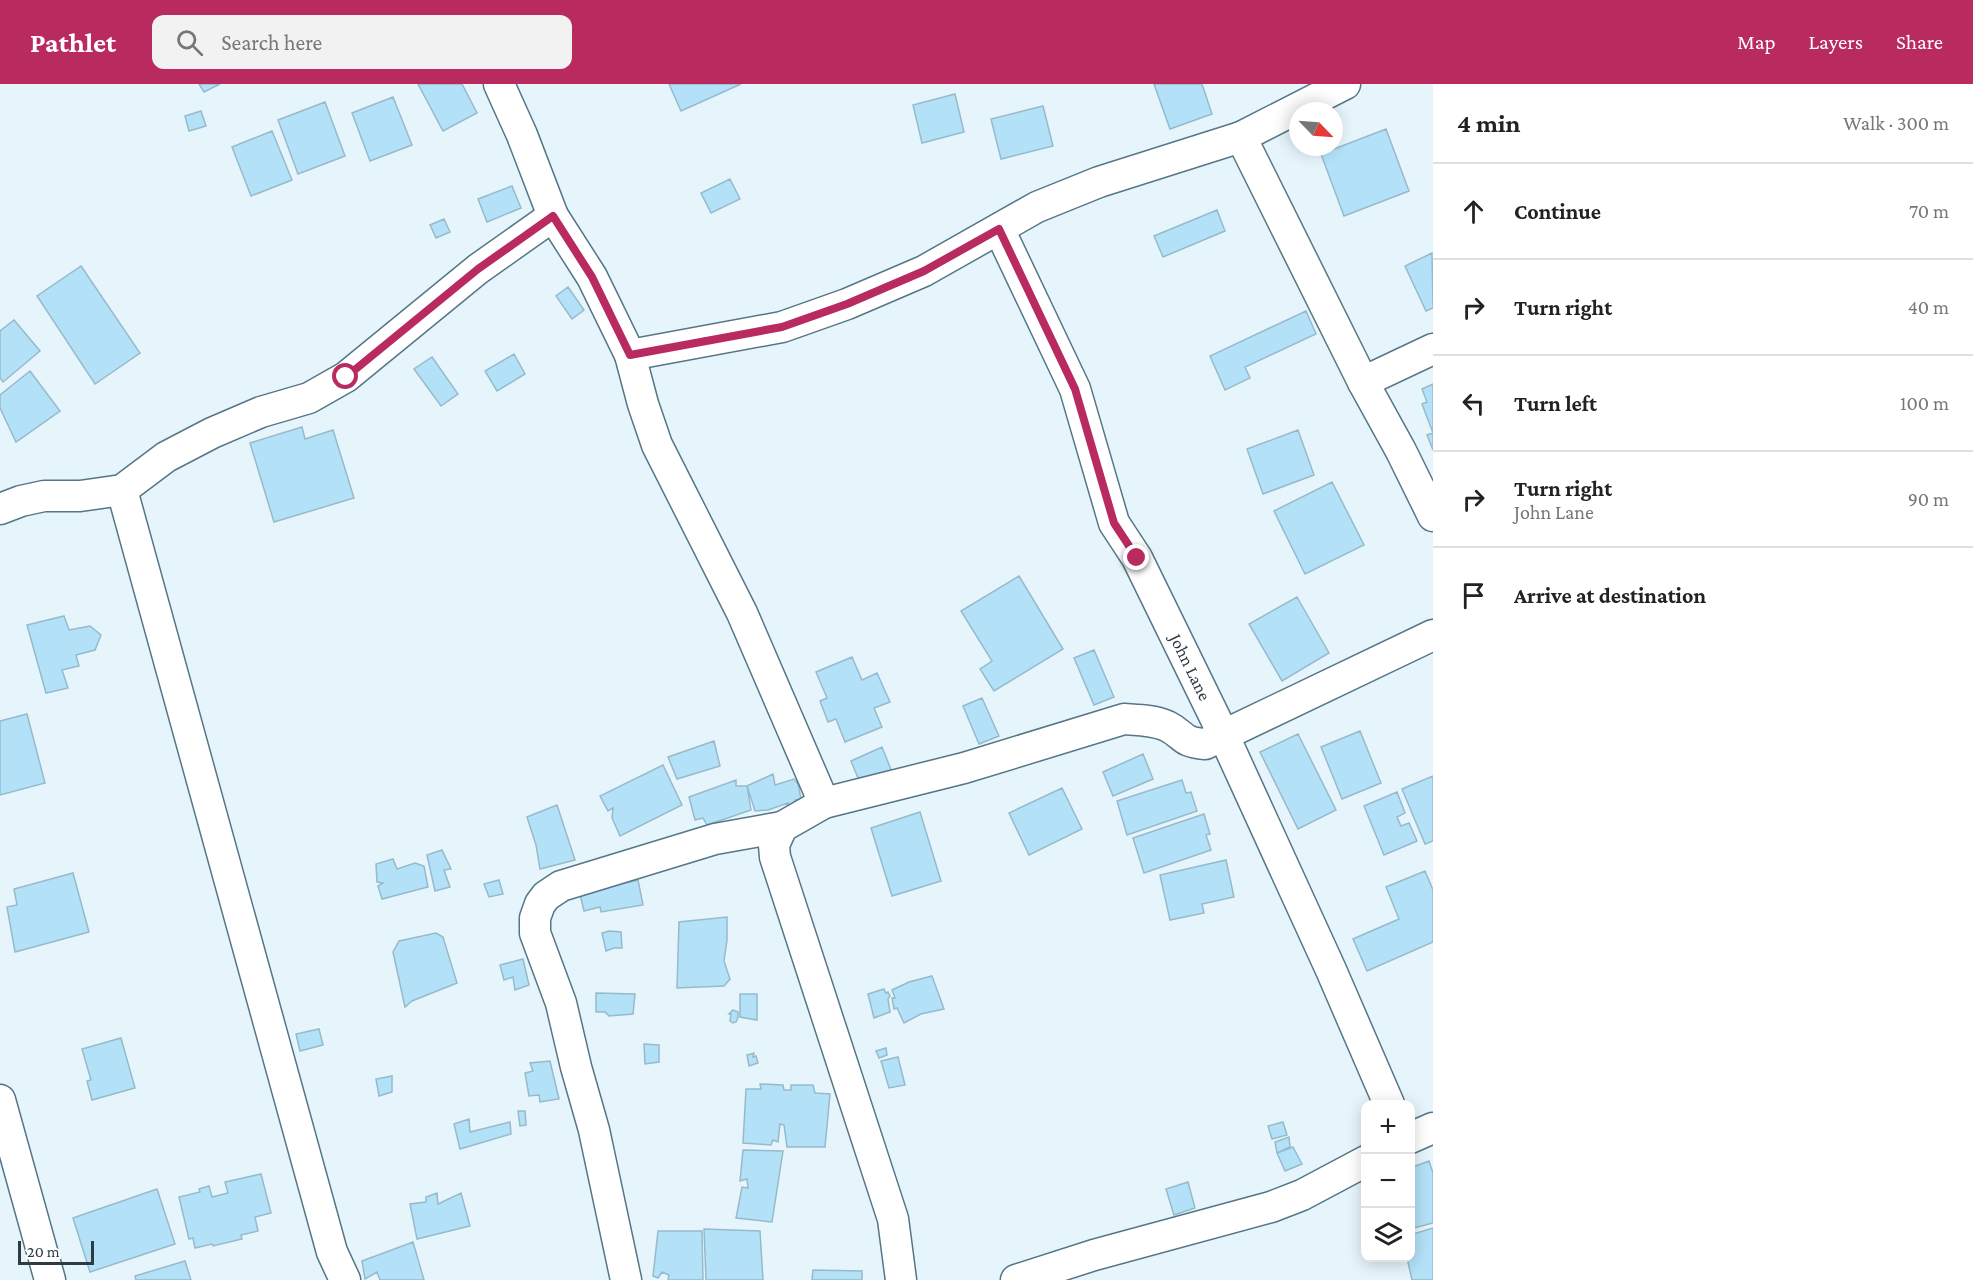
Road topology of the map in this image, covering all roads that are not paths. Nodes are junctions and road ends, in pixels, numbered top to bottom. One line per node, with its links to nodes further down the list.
1 (499, 84): 4 (street)
2 (1345, 84): 3 (street)
3 (1241, 137): 5 (street); 8 (street)
4 (553, 216): 7 (street); 9 (street)
5 (999, 229): 7 (street); 13 (street, John Lane)
6 (1433, 349): 8 (street)
7 (630, 355): 14 (street)
8 (1363, 382): 11 (street)
9 (122, 490): 10 (street); 22 (street)
10 (0, 509)
11 (1433, 516)
12 (1433, 635): 13 (street)
13 (1224, 736): 14 (street); 17 (street, John Lane)
14 (824, 803): 15 (street)
15 (782, 827): 23 (street); 24 (street)
16 (0, 1100): 21 (street)
17 (1387, 1100)
18 (1433, 1128): 19 (street)
19 (1415, 1136)
20 (1361, 1163): 25 (street)
21 (50, 1280)
22 (345, 1280)
23 (626, 1280)
24 (901, 1280)
25 (1016, 1280)

